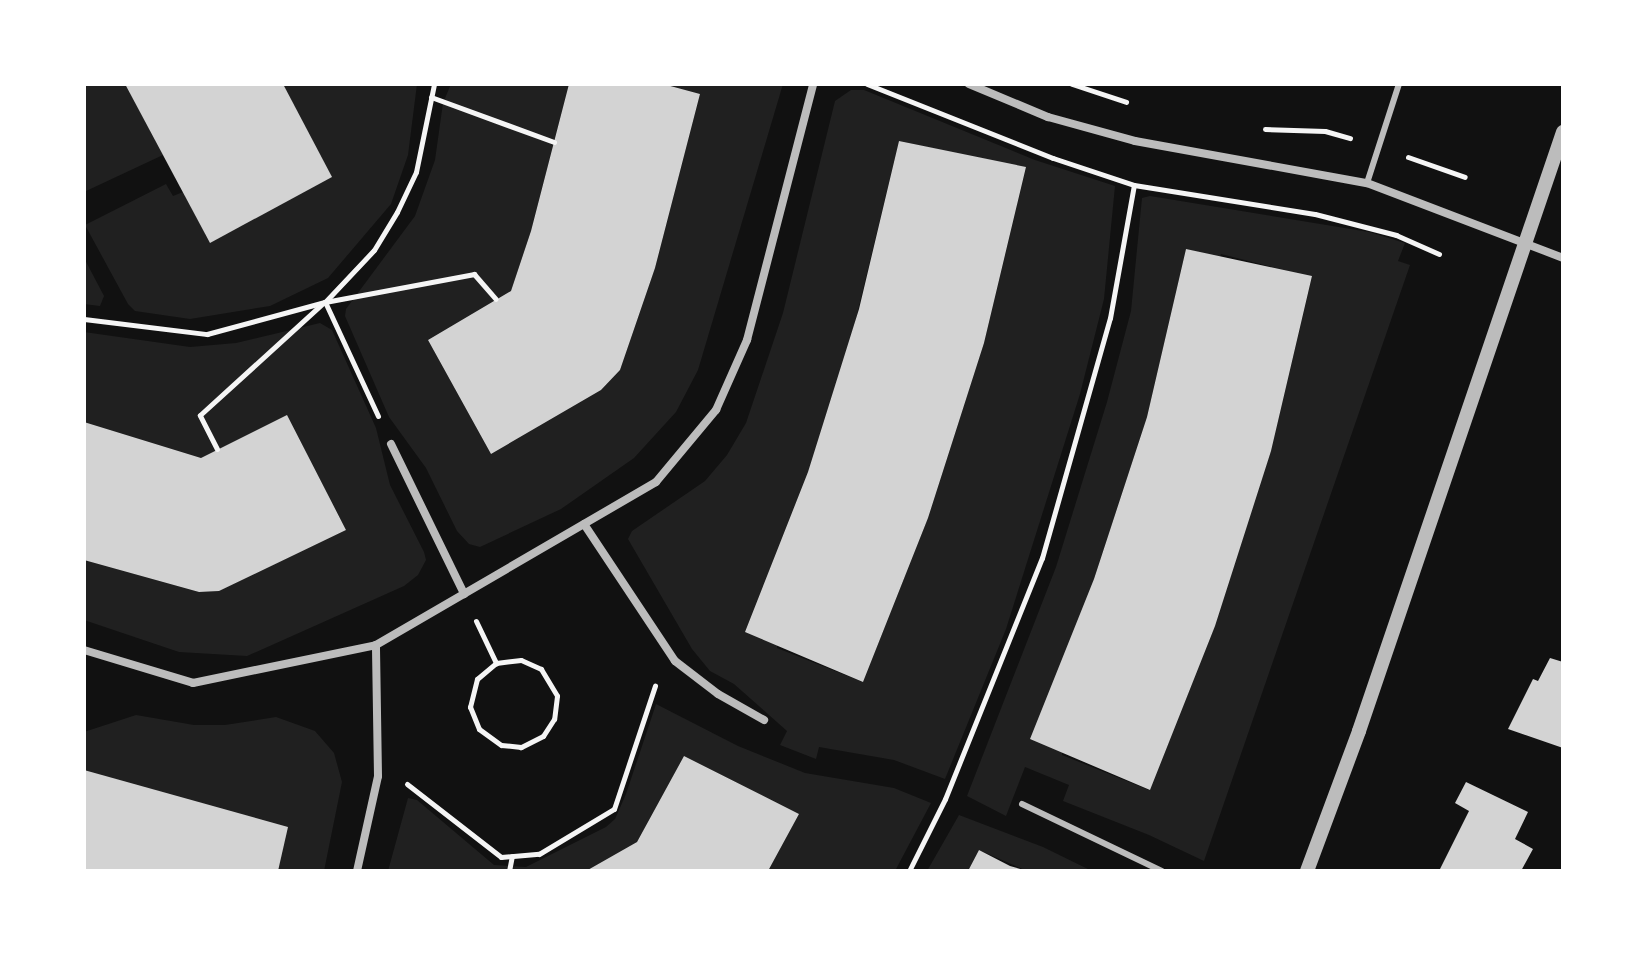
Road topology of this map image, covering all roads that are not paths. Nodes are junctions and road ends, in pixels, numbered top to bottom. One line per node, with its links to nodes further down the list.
1 (813, 84): 9 (street)
2 (969, 84): 5 (street)
3 (1399, 84): 5 (lane)
4 (1563, 132): 6 (street)
5 (1367, 183): 6 (street)
6 (1526, 244): 7 (street); 17 (street)
7 (1563, 258)
8 (391, 444): 10 (street)
9 (584, 524): 10 (street); 13 (street)
10 (464, 594): 11 (street)
11 (376, 645): 12 (street); 15 (street)
12 (84, 650)
13 (764, 720)
14 (1022, 804): 16 (lane)
15 (357, 871)
16 (1162, 871)
17 (1307, 871)

